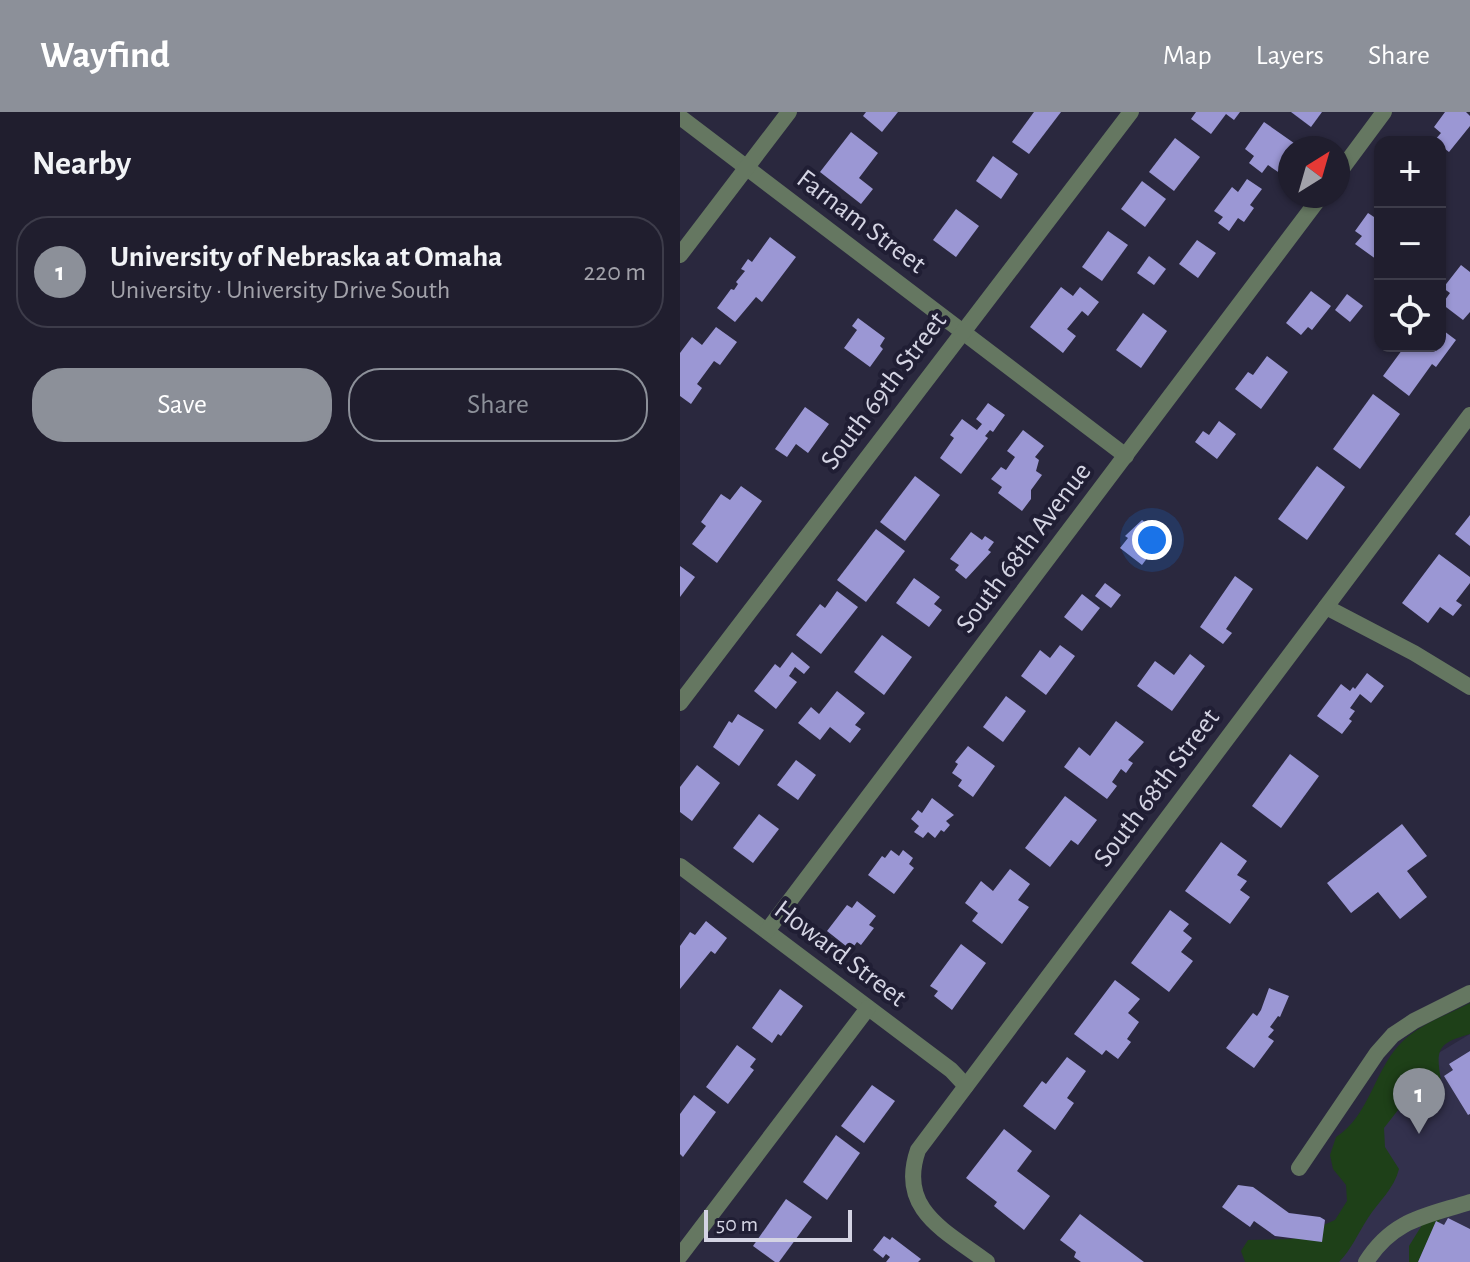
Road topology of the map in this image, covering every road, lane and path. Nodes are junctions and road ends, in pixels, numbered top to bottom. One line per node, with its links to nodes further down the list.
1 (789, 112): 6 (street)
2 (1131, 112): 9 (street, South 69th Street)
3 (1384, 112): 5 (street)
4 (680, 117): 6 (street, Farnam Street)
5 (1350, 158)
6 (746, 168): 8 (street); 9 (street, Farnam Street)
7 (1312, 208): 11 (street, South 68th Avenue)
8 (680, 255)
9 (962, 332): 11 (street, Farnam Street); 14 (street, South 69th Street)
10 (1470, 415): 12 (street, South 68th Street)
11 (1126, 456): 16 (street, South 68th Avenue)
12 (1326, 607): 13 (street); 19 (street, South 68th Street)
13 (1470, 687)
14 (680, 703)
15 (680, 866): 16 (street, Howard Street)
16 (767, 931): 18 (street, Howard Street)
17 (1470, 993): 20 (street)
18 (868, 1008): 19 (street, Howard Street); 22 (street)
19 (966, 1086): 23 (street, South 68th Street)
20 (1299, 1168)
21 (1470, 1202): 24 (street)
22 (680, 1256)
23 (987, 1262)
24 (1366, 1262)

